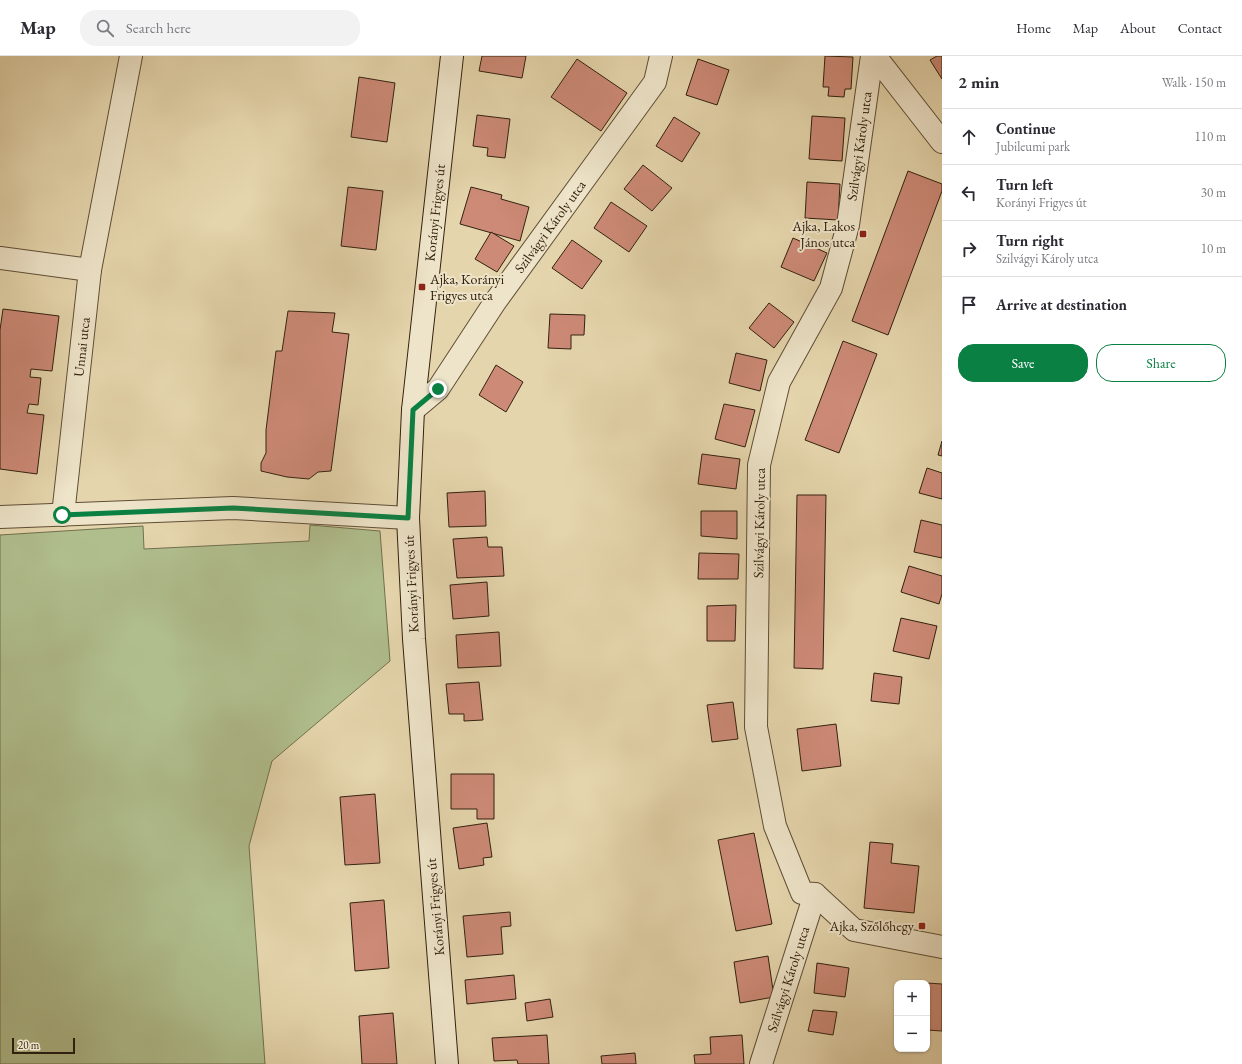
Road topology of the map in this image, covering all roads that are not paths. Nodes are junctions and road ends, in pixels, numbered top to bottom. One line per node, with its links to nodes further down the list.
1 (131, 56): 7 (street, Unnai utca)
2 (452, 56): 8 (street, Korányi Frigyes út)
3 (661, 56): 8 (street, Szilvágyi Károly utca)
4 (873, 56): 5 (street); 12 (street, Szilvágyi Károly utca)
5 (942, 142)
6 (0, 258): 7 (street)
7 (90, 270): 9 (street, Unnai utca)
8 (413, 410): 11 (street, Korányi Frigyes út)
9 (62, 515): 10 (street); 11 (street)
10 (0, 517)
11 (408, 518): 14 (street, Korányi Frigyes út)
12 (815, 894): 13 (street, Szilvágyi Károly utca); 15 (street, Szilvágyi Károly utca)
13 (942, 943)
14 (447, 1064)
15 (761, 1064)

